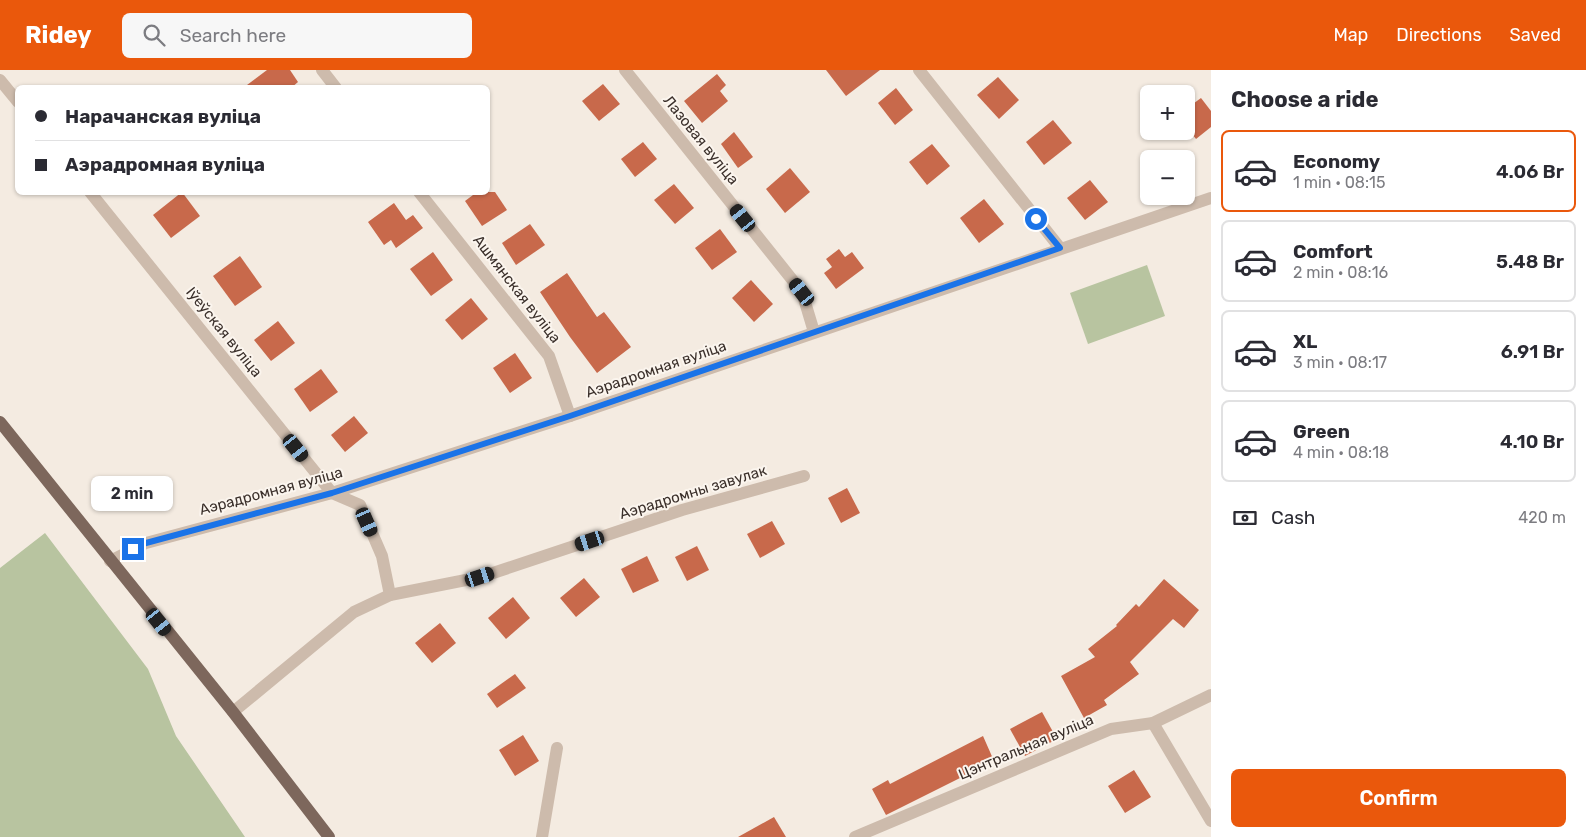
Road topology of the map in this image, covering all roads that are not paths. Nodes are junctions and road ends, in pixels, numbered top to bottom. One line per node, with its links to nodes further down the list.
1 (322, 70): 5 (street)
2 (625, 70): 11 (street, Лазовая вуліца)
3 (919, 70): 10 (street)
4 (0, 80): 6 (street)
5 (334, 85)
6 (15, 98)
7 (92, 195): 15 (street, Іўеўская вуліца)
8 (421, 195): 12 (street, Ашмянская вуліца)
9 (1211, 198): 10 (street, Аэрадромная вуліца)
10 (1060, 248): 11 (street, Аэрадромная вуліца)
11 (814, 332): 12 (street, Аэрадромная вуліца)
12 (570, 416): 15 (street, Аэрадромная вуліца)
13 (0, 422): 16 (main road)
14 (804, 476): 17 (street, Аэрадромны завулак)
15 (332, 493): 16 (street, Аэрадромная вуліца); 17 (street)
16 (110, 562): 19 (main road)
17 (390, 595): 19 (street, Аэрадромны завулак)
18 (1211, 695): 20 (street, Цэнтральная вуліца)
19 (233, 712): 24 (main road)
20 (1153, 723): 22 (street); 23 (street, Цэнтральная вуліца)
21 (557, 748): 25 (street)
22 (1211, 822)
23 (863, 836)
24 (329, 837)
25 (542, 837)

